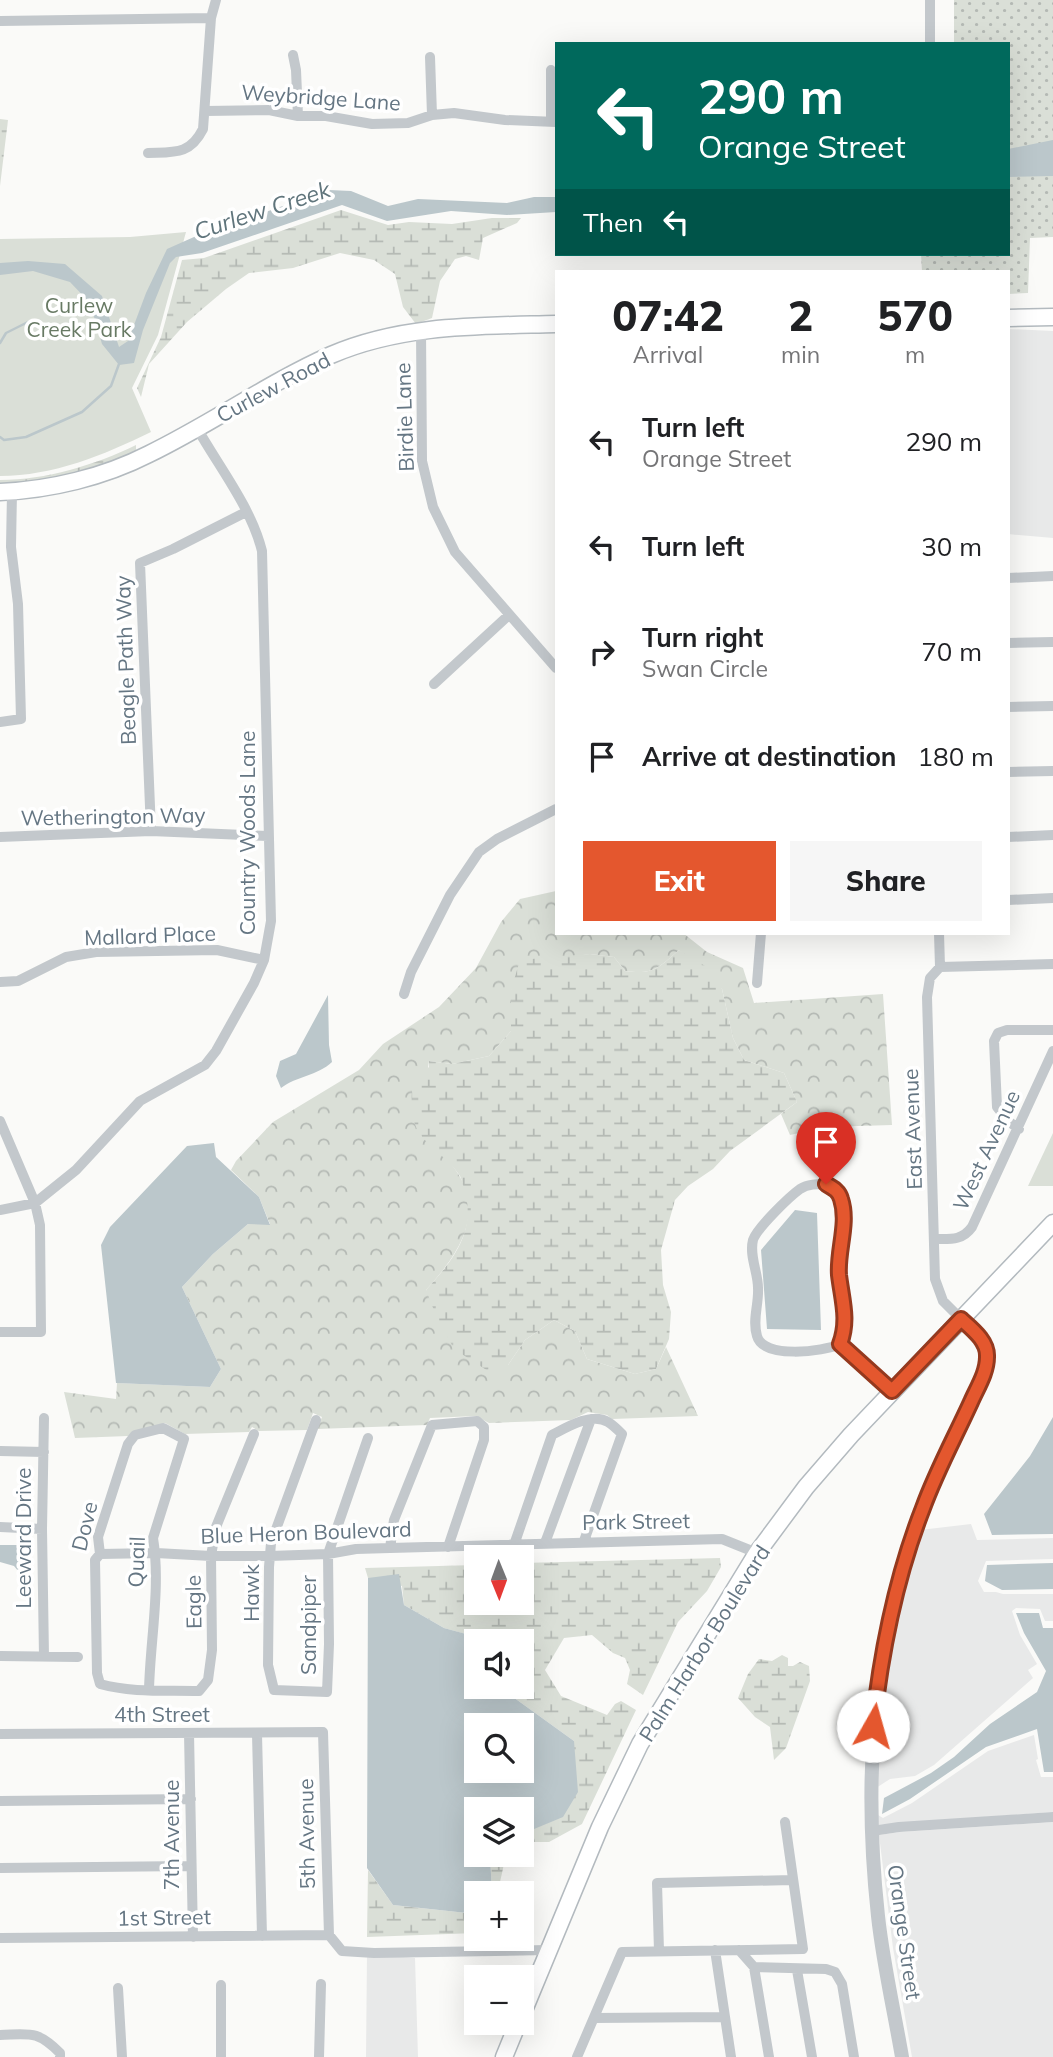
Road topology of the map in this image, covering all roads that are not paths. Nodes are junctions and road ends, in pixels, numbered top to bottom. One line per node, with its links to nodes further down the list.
1 (216, 0): 3 (street)
2 (930, 0): 5 (street)
3 (211, 18): 4 (street); 9 (street)
4 (0, 21)
5 (930, 42)
6 (293, 55): 11 (street)
7 (430, 57): 10 (street)
8 (551, 70): 12 (street)
9 (206, 111): 11 (street, Weybridge Lane); 13 (street)
10 (432, 115): 11 (street, Weybridge Lane); 12 (street, Weybridge Lane)
11 (298, 116)
12 (554, 121)
13 (148, 153)
14 (1053, 317): 15 (main road)
15 (1010, 318)
16 (555, 324): 17 (main road, Curlew Road)
17 (421, 330): 18 (main road, Curlew Road); 24 (street, Birdie Lane)
18 (197, 428): 19 (main road, Curlew Road); 20 (street, Country Woods Lane)
19 (6, 492): 21 (street)
20 (246, 512): 35 (street, Beagle Path Way); 37 (street, Country Woods Lane)
21 (5, 546): 31 (street)
22 (1053, 576): 23 (street)
23 (1010, 578)
24 (509, 615): 27 (street, Birdie Lane); 28 (street)
25 (1053, 642): 26 (street)
26 (1010, 643)
27 (555, 667)
28 (435, 684)
29 (1053, 706): 30 (street)
30 (1010, 708)
31 (0, 722)
32 (1053, 771): 33 (street)
33 (1010, 772)
34 (555, 810): 49 (street)
35 (151, 831): 37 (street, Wetherington Way); 39 (street, Wetherington Way)
36 (1053, 835): 38 (street)
37 (268, 836): 44 (street, Country Woods Lane)
38 (1010, 836)
39 (0, 837)
40 (1053, 898): 41 (street)
41 (1010, 900)
42 (761, 935): 48 (street)
43 (939, 935): 46 (street, East Avenue)
44 (264, 960): 47 (street, Mallard Place); 54 (street, Country Woods Lane)
45 (1053, 964): 46 (street)
46 (940, 967): 57 (street, East Avenue)
47 (0, 982)
48 (757, 983)
49 (404, 994)
50 (1053, 1030): 53 (street)
51 (1053, 1051): 53 (street, West Avenue)
52 (0, 1121): 54 (street)
53 (1019, 1129): 57 (street, West Avenue)
54 (35, 1203): 55 (street, Country Woods Lane); 59 (street)
55 (0, 1210)
56 (1053, 1223): 58 (main road, Palm Harbor Boulevard)
57 (934, 1240): 58 (street, East Avenue)
58 (961, 1319): 61 (main road, Palm Harbor Boulevard); 97 (street, Orange Street)
59 (0, 1332)
60 (840, 1344): 60 (street); 61 (street)
61 (892, 1391): 79 (main road, Palm Harbor Boulevard)
62 (44, 1418): 69 (street, Leeward Drive)
63 (591, 1419): 72 (street); 73 (street); 74 (street)
64 (316, 1420): 83 (street, Hawk)
65 (254, 1434): 82 (street, Eagle)
66 (368, 1438): 81 (street, Sandpiper)
67 (184, 1439): 78 (street, Quail); 80 (street, Dove)
68 (0, 1451): 69 (street)
69 (44, 1452): 71 (street, Leeward Drive)
70 (0, 1527): 71 (street)
71 (42, 1529): 85 (street, Leeward Drive)
72 (584, 1542): 73 (street, Park Street); 79 (street, Park Street)
73 (545, 1543): 74 (street, Park Street)
74 (514, 1545)
75 (448, 1546): 76 (street, Blue Heron Boulevard); 77 (street, Blue Heron Boulevard); 77 (street)
76 (464, 1546)
77 (390, 1548): 81 (street, Blue Heron Boulevard)
78 (156, 1553): 80 (street, Blue Heron Boulevard); 82 (street, Blue Heron Boulevard); 87 (street, Quail)
79 (757, 1553): 105 (main road, Palm Harbor Boulevard)
80 (100, 1554): 87 (street, Dove)
81 (328, 1555): 83 (street, Blue Heron Boulevard); 88 (street, Sandpiper)
82 (211, 1556): 83 (street, Blue Heron Boulevard); 87 (street, Eagle)
83 (270, 1556): 88 (street, Hawk)
84 (0, 1656): 85 (street)
85 (44, 1657): 86 (street)
86 (78, 1657)
87 (149, 1690)
88 (274, 1690)
89 (323, 1732): 92 (street, 4th Street); 101 (street, 5th Avenue)
90 (188, 1733): 91 (street, 4th Street); 92 (street, 4th Street); 93 (street, 7th Avenue)
91 (0, 1734)
92 (257, 1734): 102 (street)
93 (191, 1799): 94 (street); 98 (street, 7th Avenue)
94 (0, 1801)
95 (1053, 1817): 97 (street)
96 (785, 1822): 100 (street)
97 (872, 1831): 129 (street, Orange Street)
98 (190, 1866): 99 (street); 103 (street, 7th Avenue)
99 (0, 1868)
100 (792, 1880): 107 (street); 108 (street)
101 (329, 1935): 102 (street, 1st Street); 105 (street)
102 (262, 1936): 103 (street, 1st Street)
103 (193, 1937): 104 (street, 1st Street)
104 (0, 1938)
105 (548, 1950): 113 (main road, Palm Harbor Boulevard)
106 (715, 1950): 107 (street); 108 (street); 115 (street)
107 (739, 1950): 109 (street)
108 (659, 1951): 116 (street)
109 (754, 1967): 110 (street); 126 (street)
110 (797, 1970): 127 (street); 128 (street)
111 (321, 1984): 123 (street)
112 (221, 1985): 122 (street)
113 (534, 1985)
114 (118, 1988): 121 (street)
115 (725, 2017): 116 (street); 125 (street)
116 (594, 2018): 124 (street)
117 (0, 2035): 120 (street)
118 (514, 2035): 119 (main road)
119 (508, 2056)
120 (60, 2057)
121 (122, 2057)
122 (221, 2057)
123 (319, 2057)
124 (578, 2057)
125 (731, 2057)
126 (769, 2057)
127 (812, 2057)
128 (854, 2057)
129 (902, 2057)

